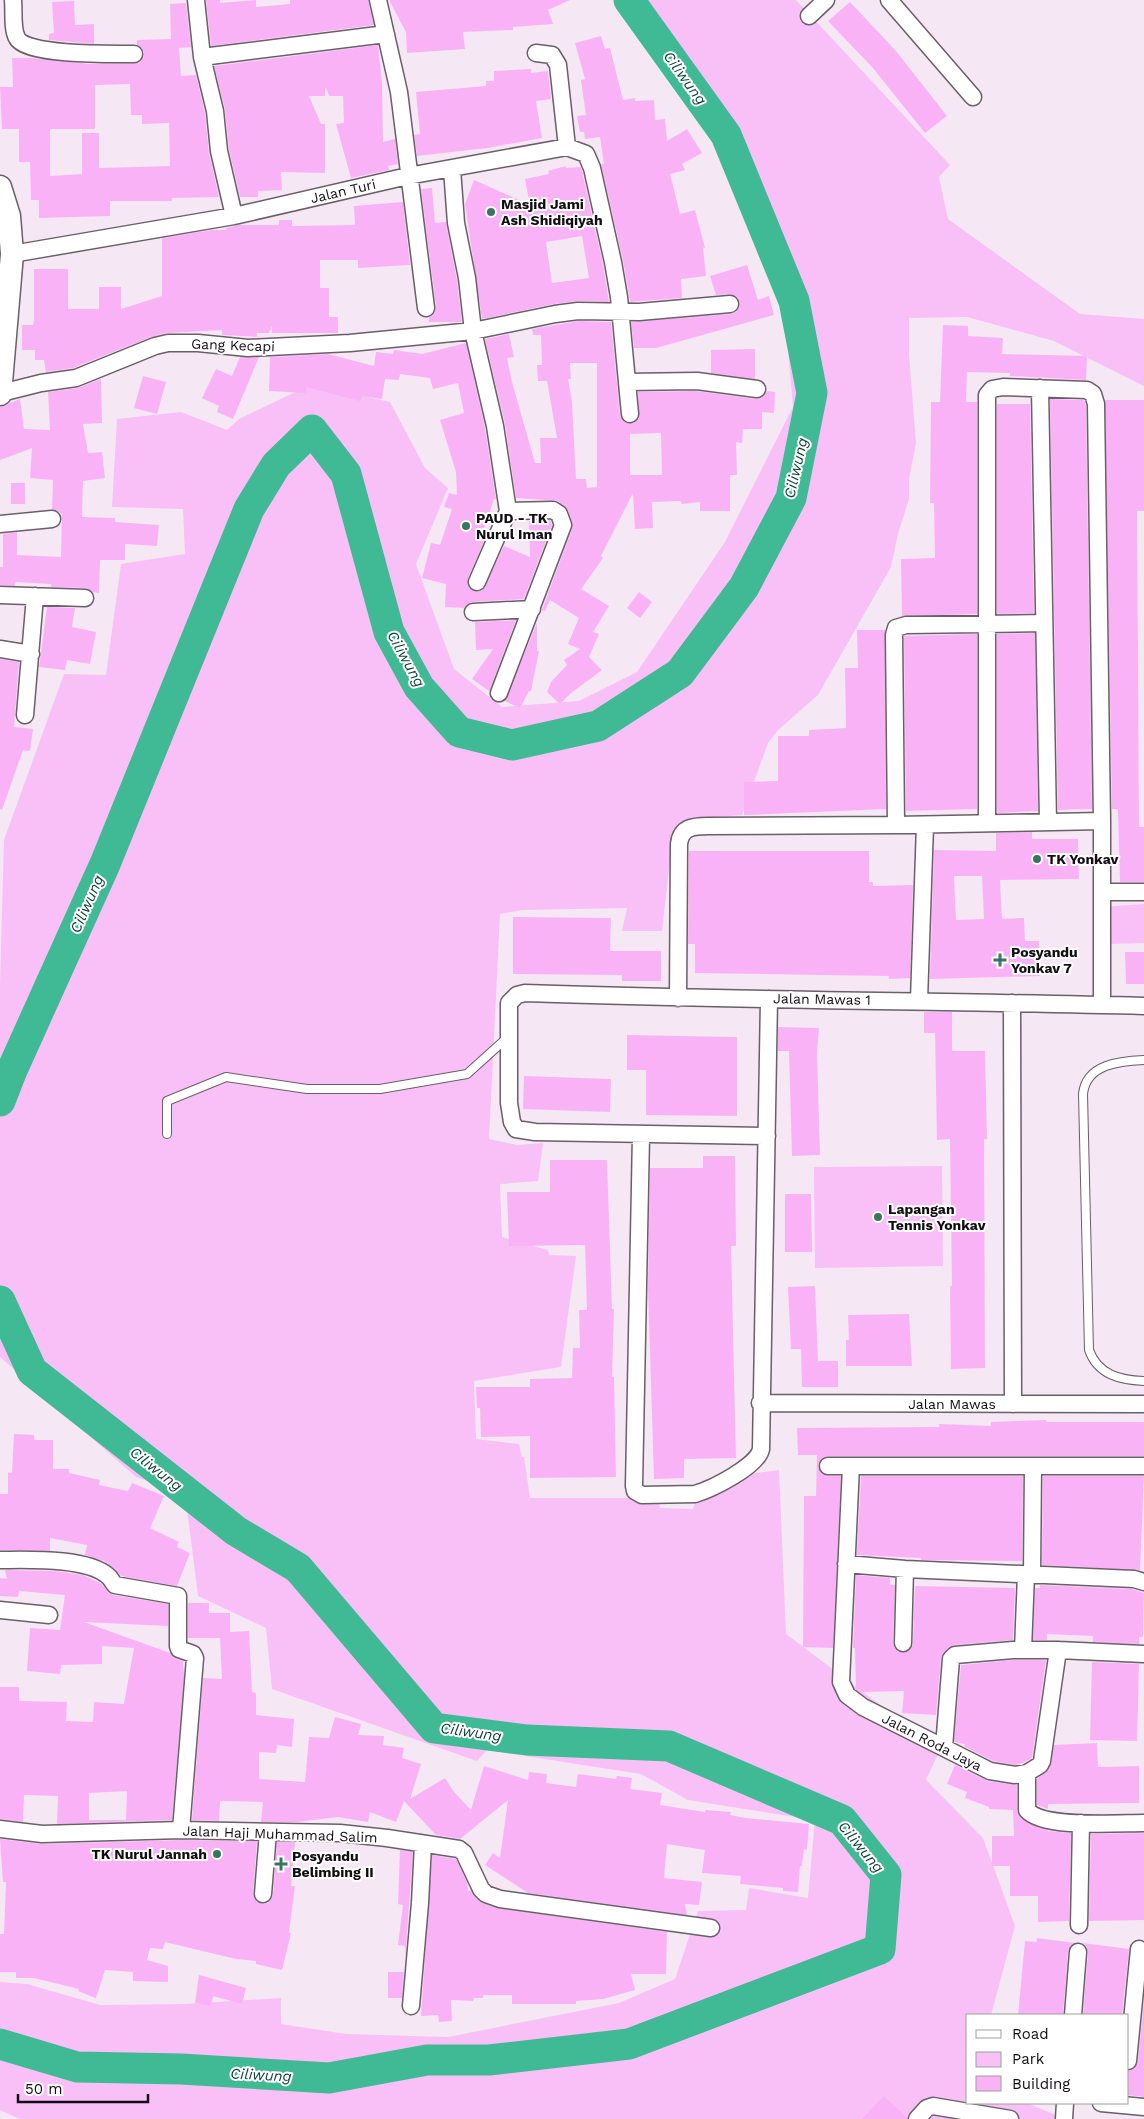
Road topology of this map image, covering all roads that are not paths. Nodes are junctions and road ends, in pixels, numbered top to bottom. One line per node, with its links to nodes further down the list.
1 (13, 0): 8 (street)
2 (196, 0): 10 (street)
3 (378, 0): 7 (street)
4 (826, 0): 6 (street)
5 (889, 0): 11 (street)
6 (809, 16)
7 (386, 34): 10 (street); 14 (street)
8 (134, 54)
9 (536, 54): 12 (street)
10 (202, 57): 16 (street)
11 (973, 97)
12 (566, 147): 13 (street, Jalan Turi); 20 (street)
13 (452, 169): 14 (street, Jalan Turi); 21 (street)
14 (408, 176): 16 (street, Jalan Turi); 19 (street)
15 (0, 187): 17 (street)
16 (234, 216): 17 (street, Jalan Turi)
17 (12, 254): 25 (street)
18 (730, 304): 20 (street, Gang Kecapi)
19 (426, 308)
20 (620, 313): 21 (street, Gang Kecapi); 22 (street)
21 (473, 331): 25 (street, Gang Kecapi); 27 (street)
22 (627, 382): 24 (street); 26 (street)
23 (1040, 388): 36 (street); 37 (street); 42 (street)
24 (758, 389)
25 (1, 393)
26 (630, 414)
27 (508, 511): 30 (street); 34 (street)
28 (52, 519): 29 (street)
29 (0, 524)
30 (476, 582)
31 (0, 595): 32 (street)
32 (36, 596): 33 (street); 39 (street)
33 (85, 598)
34 (532, 609): 35 (street); 40 (street)
35 (473, 612)
36 (988, 623): 37 (street); 44 (street); 45 (street)
37 (1044, 623): 43 (street)
38 (0, 649): 39 (street)
39 (31, 654): 41 (street)
40 (499, 693)
41 (25, 715)
42 (1102, 821): 43 (street); 47 (street)
43 (1048, 822): 44 (street)
44 (987, 823): 46 (street)
45 (896, 825): 46 (street); 49 (street)
46 (925, 825): 51 (street)
47 (1102, 892): 48 (street); 53 (street)
48 (1144, 892)
49 (678, 998): 50 (street, Jalan Mawas 1); 55 (street, Jalan Mawas 1)
50 (769, 999): 51 (street, Jalan Mawas 1); 59 (street)
51 (919, 1000): 52 (street, Jalan Mawas 1)
52 (1012, 1003): 53 (street, Jalan Mawas 1); 62 (street)
53 (1102, 1005): 54 (street, Jalan Mawas 1)
54 (1144, 1006)
55 (508, 1037): 57 (lane); 58 (street)
56 (1144, 1060): 60 (lane)
57 (167, 1134)
58 (641, 1135): 59 (street); 61 (street)
59 (767, 1136): 61 (street)
60 (1144, 1381)
61 (760, 1403): 62 (street, Jalan Mawas)
62 (1013, 1404): 63 (street, Jalan Mawas)
63 (1144, 1404)
64 (828, 1466): 65 (street)
65 (851, 1466): 66 (street); 69 (street, Jalan Roda Jaya)
66 (1033, 1466): 67 (street); 71 (street)
67 (1144, 1466)
68 (0, 1560): 84 (street)
69 (846, 1564): 70 (street); 79 (street, Jalan Roda Jaya)
70 (905, 1569): 71 (street); 75 (street)
71 (1029, 1574): 72 (street); 76 (street)
72 (1144, 1582)
73 (0, 1610): 74 (street)
74 (49, 1615)
75 (903, 1643)
76 (1023, 1650): 77 (street); 79 (street)
77 (1058, 1650): 78 (street); 80 (street)
78 (1144, 1654)
79 (944, 1747): 80 (street, Jalan Roda Jaya)
80 (1028, 1773): 81 (street)
81 (1081, 1823): 82 (street); 88 (street)
82 (1144, 1823)
83 (0, 1829): 84 (street, Jalan Haji Muhammad Salim)
84 (181, 1830): 85 (street, Jalan Haji Muhammad Salim)
85 (268, 1832): 86 (street, Jalan Haji Muhammad Salim); 87 (street)
86 (423, 1844): 89 (street, Jalan Haji Muhammad Salim); 92 (street)
87 (263, 1894)
88 (1079, 1925)
89 (711, 1928)
90 (1139, 1949): 94 (street)
91 (1078, 1952): 93 (street)
92 (411, 2006)
93 (1073, 2014)
94 (1129, 2051)
95 (1065, 2104): 100 (street)
96 (1123, 2104): 97 (street)
97 (1144, 2107)
98 (916, 2119): 99 (street)
99 (1010, 2119)
100 (1064, 2119)

